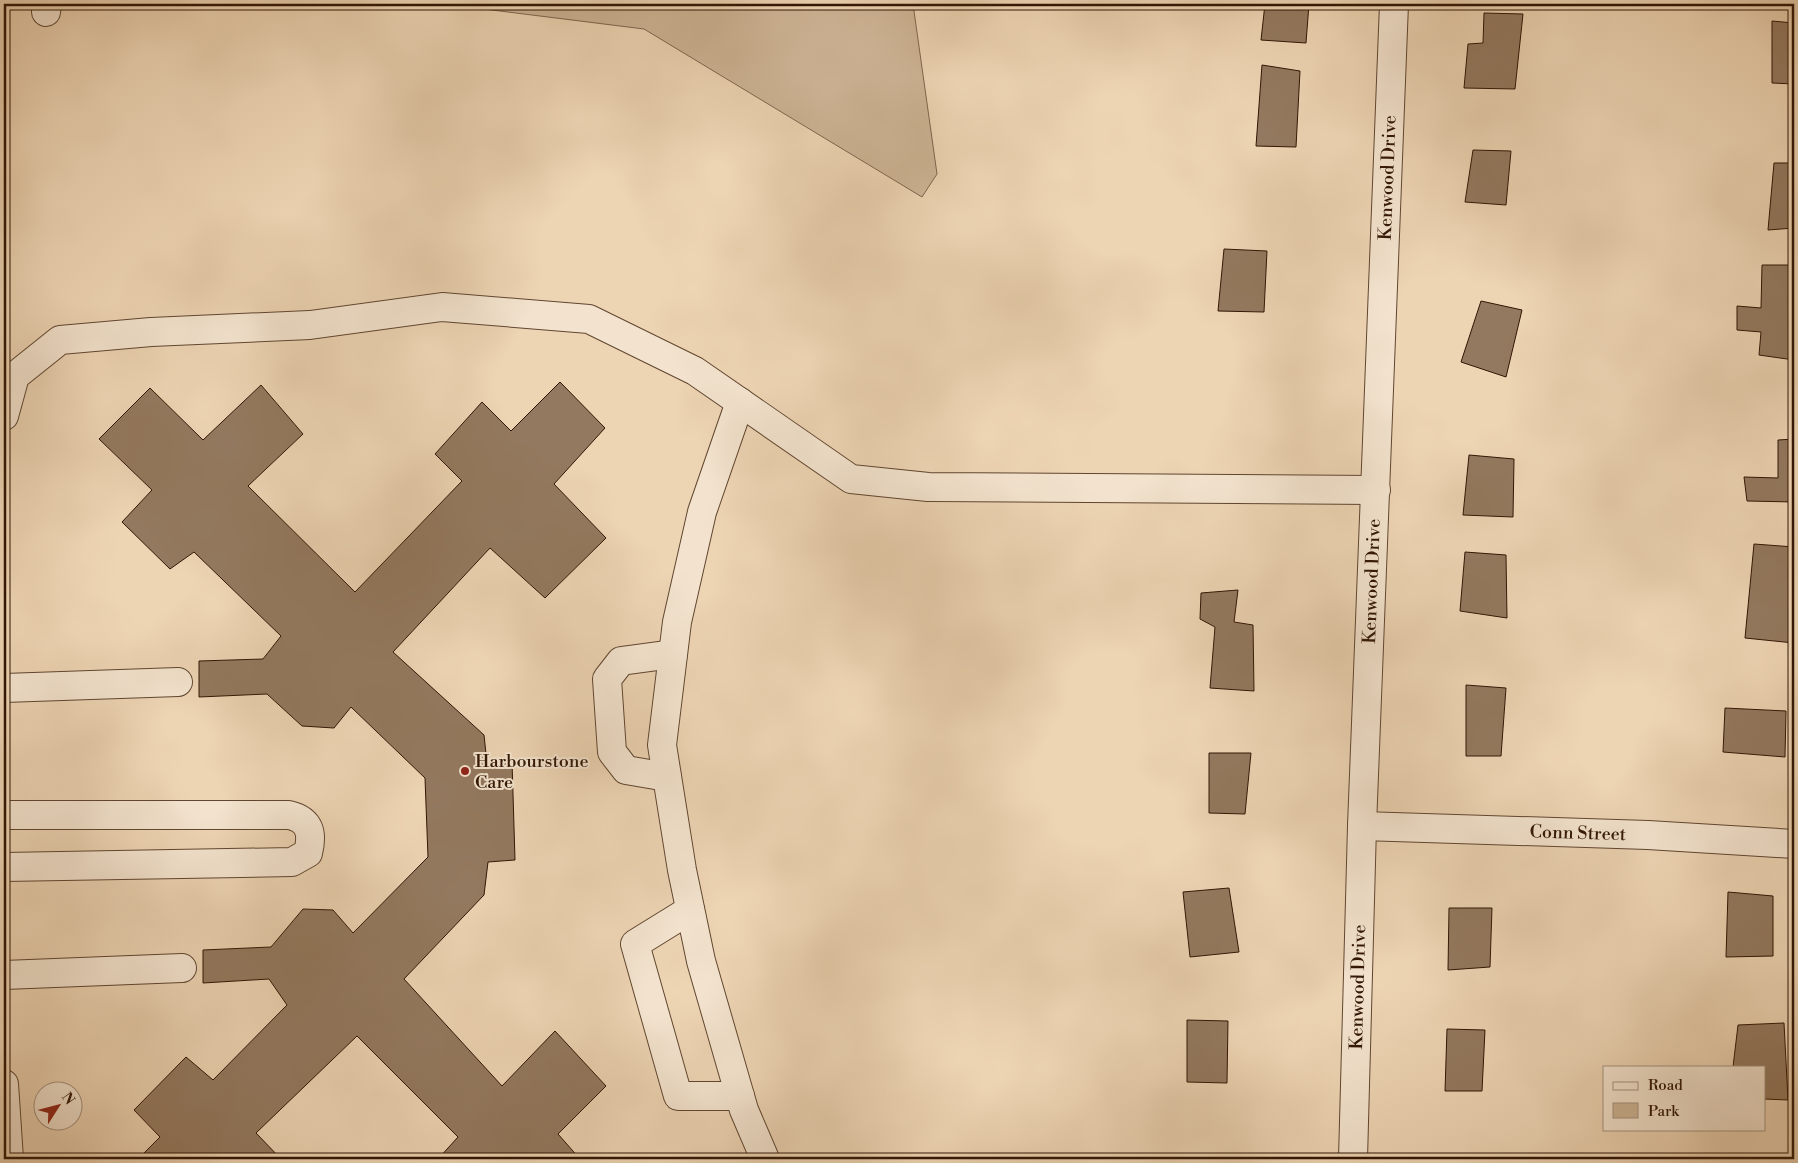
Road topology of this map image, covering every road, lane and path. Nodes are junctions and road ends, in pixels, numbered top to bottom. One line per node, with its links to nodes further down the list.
1 (1394, 4): 4 (street, Kenwood Drive)
2 (740, 402): 3 (street); 4 (street); 5 (street)
3 (4, 416)
4 (1376, 490): 10 (street, Kenwood Drive)
5 (673, 654): 8 (street); 8 (street)
6 (178, 682): 7 (street)
7 (4, 688)
8 (667, 777): 13 (street)
9 (4, 815): 12 (street)
10 (1362, 826): 11 (street, Conn Street); 20 (street, Kenwood Drive)
11 (1794, 844)
12 (4, 867)
13 (690, 910): 17 (street); 17 (street)
14 (182, 968): 15 (street)
15 (4, 975)
16 (4, 1084): 18 (street)
17 (740, 1096): 19 (street)
18 (9, 1159)
19 (765, 1159)
20 (1353, 1159)

